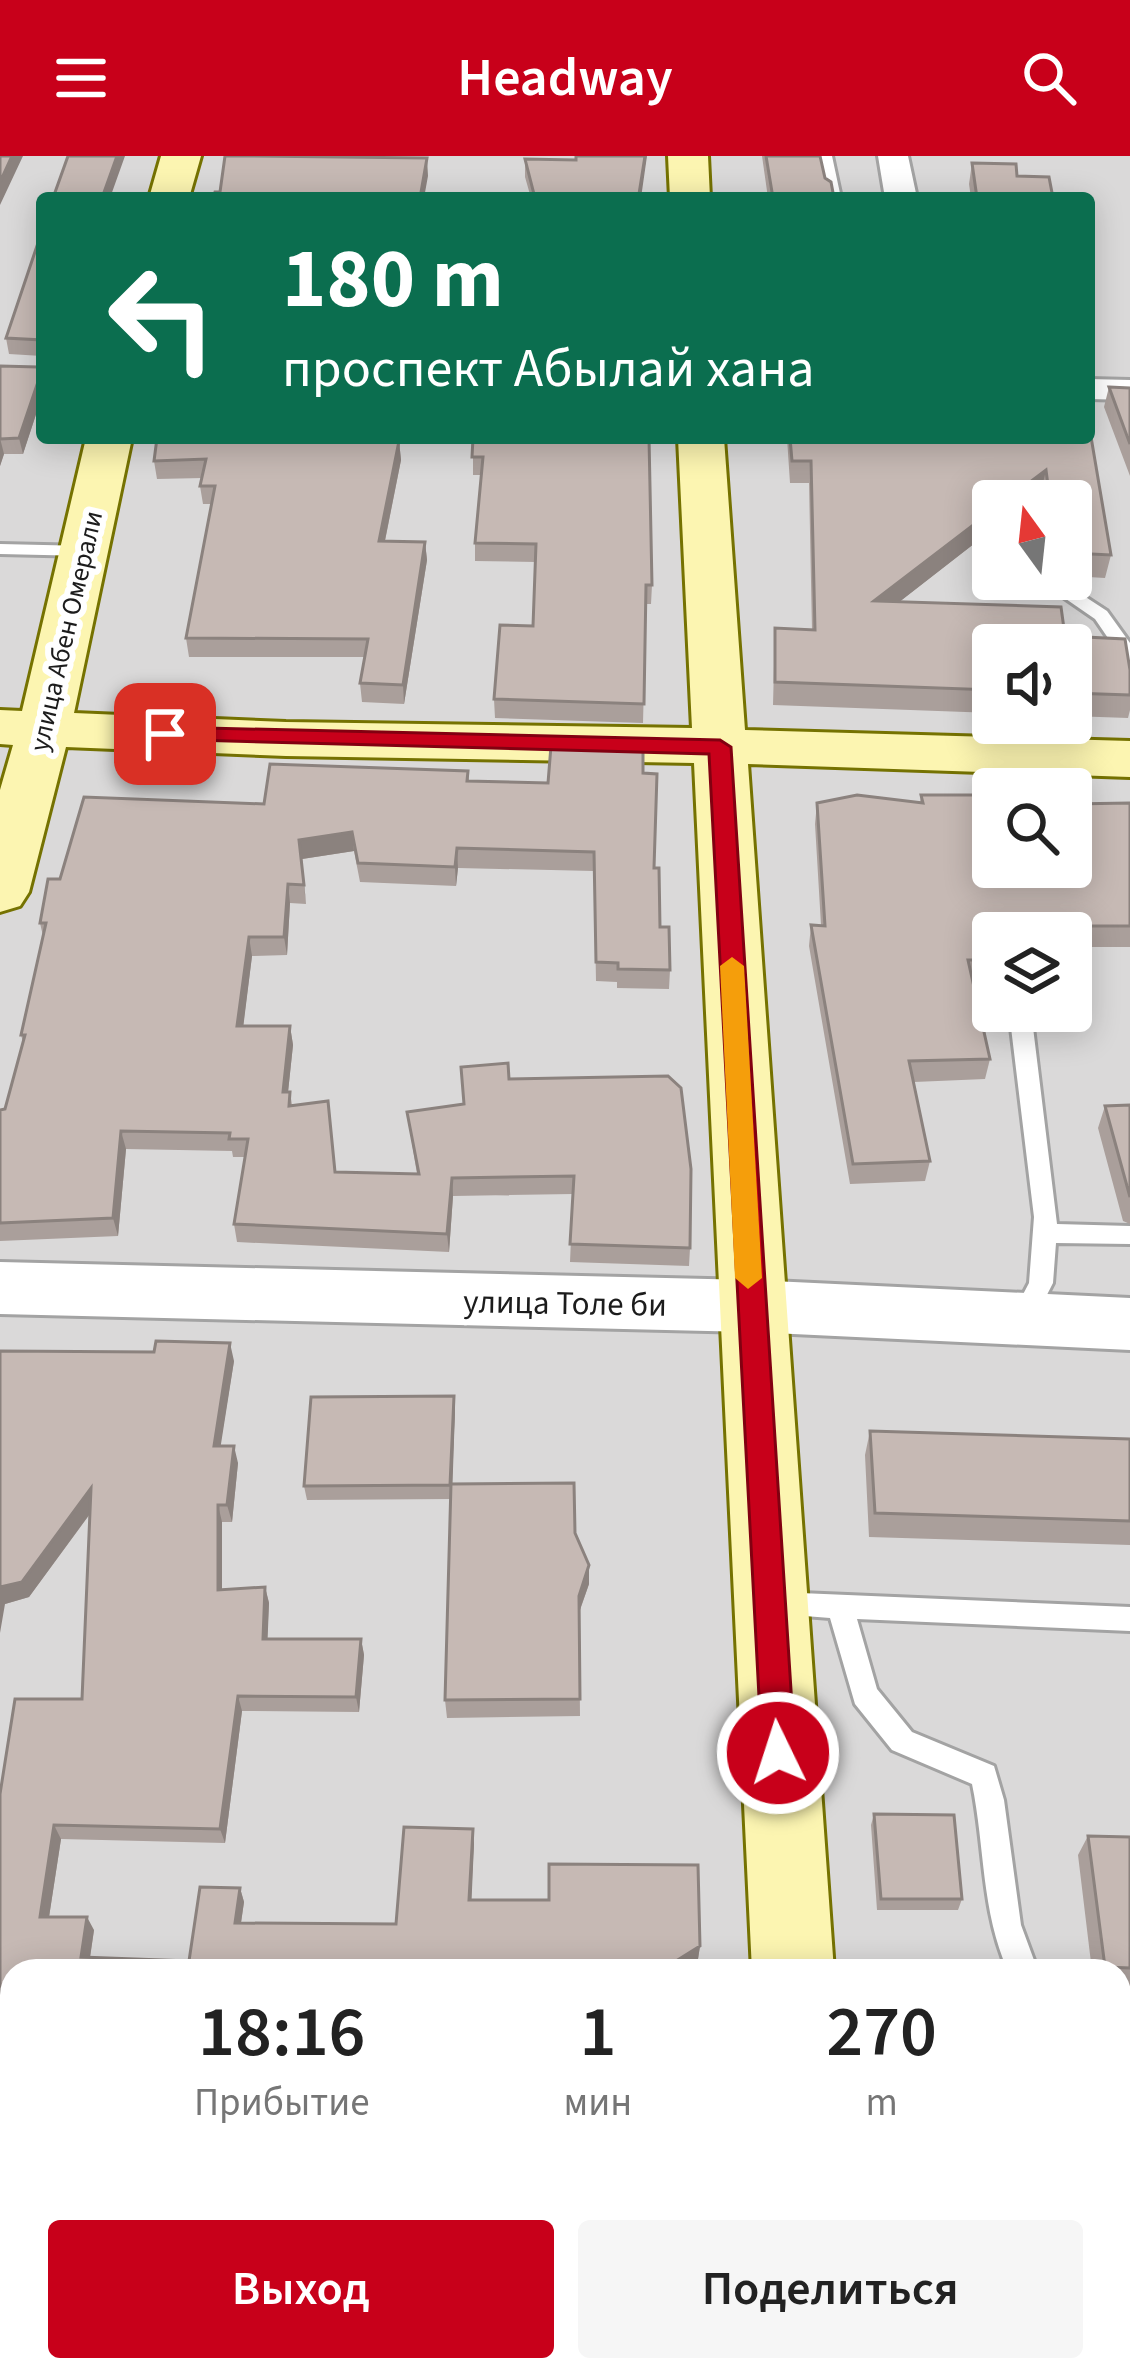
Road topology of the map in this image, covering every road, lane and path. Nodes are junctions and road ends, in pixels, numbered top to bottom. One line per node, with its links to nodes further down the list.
1 (181, 156): 5 (main road)
2 (688, 156): 6 (main road)
3 (824, 156): 7 (lane)
4 (893, 156): 8 (street)
5 (171, 192)
6 (690, 192)
7 (832, 192)
8 (900, 192)
9 (1095, 389): 10 (street)
10 (1130, 390)
11 (109, 444): 14 (main road, улица Абен Омерали)
12 (701, 444): 18 (main road)
13 (0, 549): 14 (lane)
14 (86, 551): 17 (main road, улица Абен Омерали)
15 (1079, 600): 16 (lane)
16 (1130, 656)
17 (22, 728): 18 (main road); 20 (main road, улица Абен Омерали)
18 (720, 747): 19 (main road); 25 (main road)
19 (1130, 759)
20 (0, 892)
21 (1022, 1032): 22 (lane)
22 (1044, 1234): 23 (lane); 26 (lane)
23 (1130, 1235)
24 (0, 1288): 25 (street, улица Толе би)
25 (750, 1306): 26 (street, улица Толе би); 28 (main road)
26 (1022, 1319): 27 (street, улица Толе би)
27 (1130, 1324)
28 (769, 1604): 29 (lane); 31 (main road)
29 (840, 1606): 30 (lane); 32 (lane)
30 (1130, 1619)
31 (792, 1959)
32 (1017, 1959)

